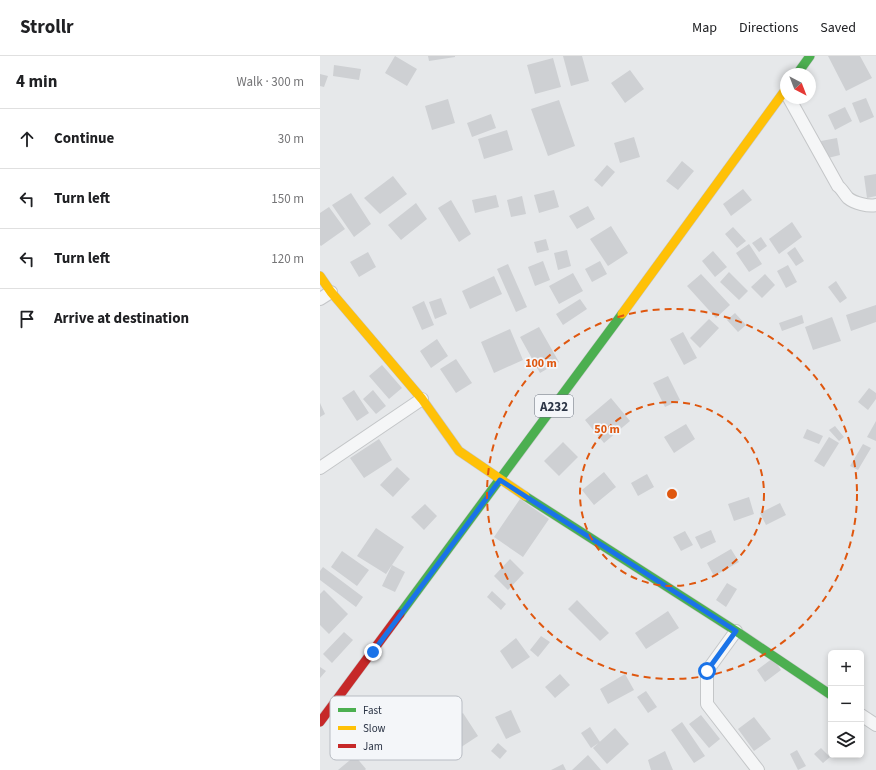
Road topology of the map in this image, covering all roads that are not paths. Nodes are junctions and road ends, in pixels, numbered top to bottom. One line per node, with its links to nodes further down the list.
1 (810, 56): 2 (main road)
2 (801, 68)
3 (780, 101): 11 (main road, A232)
4 (792, 104): 5 (street)
5 (876, 205)
6 (320, 276): 7 (main road)
7 (331, 292): 8 (street); 9 (main road)
8 (320, 299)
9 (422, 399): 10 (street); 11 (main road)
10 (320, 468)
11 (500, 480): 12 (main road); 14 (main road, A232)
12 (736, 631): 13 (main road); 19 (street)
13 (828, 693)
14 (339, 696)
15 (330, 709): 17 (main road, A232)
16 (864, 717): 18 (street)
17 (320, 722)
18 (876, 725)
19 (758, 770)

